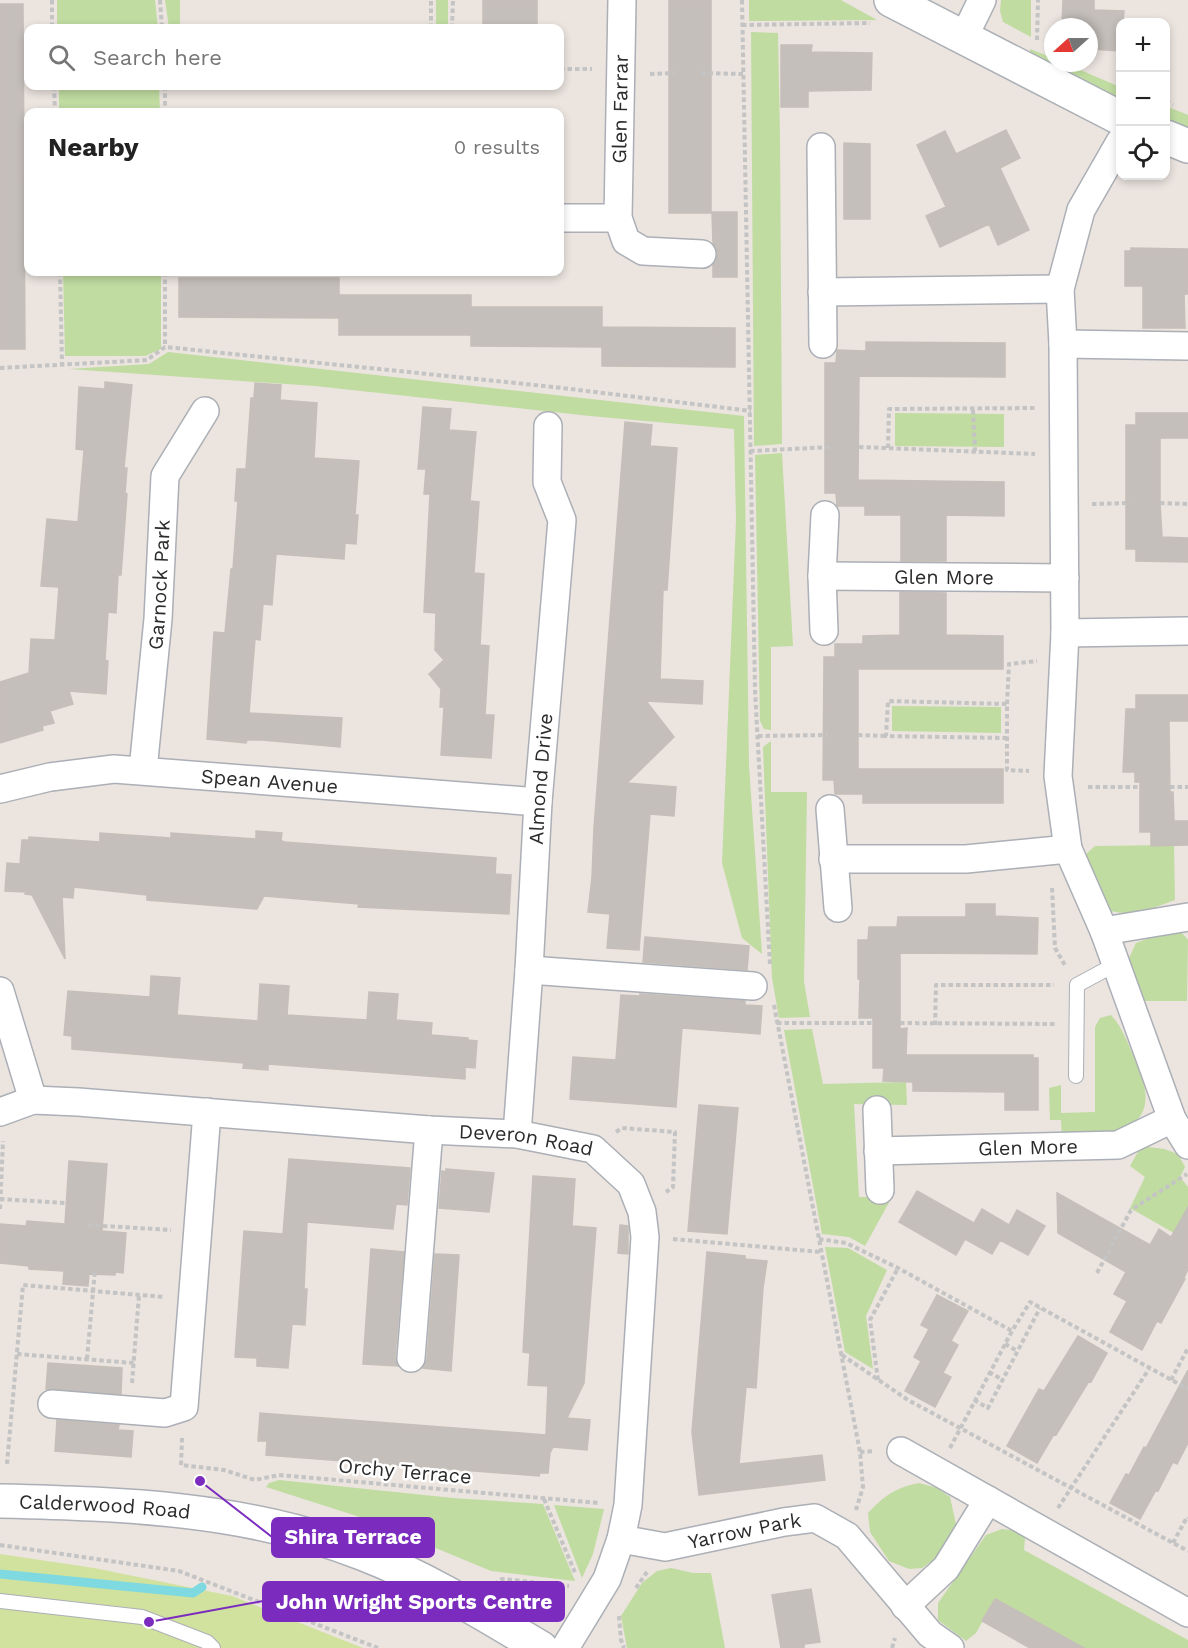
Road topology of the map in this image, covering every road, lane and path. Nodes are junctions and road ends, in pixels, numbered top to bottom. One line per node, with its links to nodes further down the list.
1 (52, 0): 10 (path)
2 (160, 0): 11 (path)
3 (431, 0): 12 (path)
4 (453, 0): 13 (path)
5 (622, 0): 29 (street, Glen Farrar)
6 (742, 0): 14 (path)
7 (982, 0): 15 (street)
8 (1038, 0): 16 (path)
9 (899, 4): 14 (path); 15 (street)
10 (52, 24)
11 (162, 24)
12 (431, 24)
13 (452, 24)
14 (742, 25): 18 (path)
15 (963, 39): 23 (street)
16 (1037, 47)
17 (701, 73): 18 (path)
18 (743, 74): 44 (path)
19 (54, 90): 21 (path)
20 (165, 90): 22 (path)
21 (55, 108)
22 (165, 108)
23 (1116, 116)
24 (1170, 139): 25 (street)
25 (1188, 146)
26 (821, 147): 34 (street)
27 (1116, 149): 33 (street)
28 (564, 218): 29 (street)
29 (618, 218): 30 (street, Glen Farrar)
30 (702, 254)
31 (60, 276): 39 (path)
32 (165, 276): 38 (path)
33 (1060, 289): 34 (street); 36 (street)
34 (822, 291): 35 (street)
35 (823, 344)
36 (1064, 344): 37 (street); 41 (street)
37 (1188, 346)
38 (165, 347): 39 (path); 44 (path)
39 (62, 365): 40 (path)
40 (0, 368)
41 (1064, 407): 42 (path); 51 (street)
42 (973, 410): 48 (path); 50 (path)
43 (206, 411): 69 (street, Garnock Park)
44 (751, 411): 49 (path)
45 (548, 426): 76 (street, Almond Drive)
46 (832, 447): 49 (path)
47 (859, 447): 48 (path)
48 (888, 448): 50 (path)
49 (750, 451): 66 (path)
50 (975, 451): 51 (path)
51 (1064, 456): 54 (street)
52 (1130, 503): 54 (path)
53 (1160, 503): 55 (path)
54 (1065, 504): 58 (street)
55 (1188, 504)
56 (825, 515): 57 (street)
57 (822, 576): 58 (street, Glen More); 59 (street)
58 (1065, 578): 61 (street)
59 (824, 631)
60 (1188, 631): 61 (street)
61 (1065, 633): 62 (street)
62 (1063, 661): 63 (path); 70 (street)
63 (1006, 704): 67 (path); 68 (path)
64 (828, 735): 66 (path)
65 (858, 735): 67 (path)
66 (758, 736): 85 (path)
67 (886, 736): 68 (path)
68 (1006, 738): 70 (path)
69 (143, 770): 75 (street, Spean Avenue); 76 (street, Spean Avenue)
70 (1058, 776): 78 (street)
71 (1096, 787): 72 (path)
72 (1140, 787)
73 (1170, 787): 74 (path)
74 (1188, 787)
75 (0, 789)
76 (538, 802): 84 (street, Almond Drive)
77 (830, 809): 79 (street)
78 (1059, 850): 79 (street); 82 (street); 86 (path)
79 (833, 859): 80 (street)
80 (838, 908)
81 (1188, 917): 82 (street)
82 (1104, 931): 83 (street)
83 (1116, 964): 86 (lane); 99 (street)
84 (529, 970): 85 (street); 101 (street, Almond Drive)
85 (761, 979)
86 (1077, 985): 92 (path); 93 (lane)
87 (0, 991): 95 (street)
88 (774, 1004): 89 (path)
89 (777, 1023): 90 (path); 113 (path)
90 (873, 1023)
91 (900, 1023): 92 (path)
92 (935, 1025): 93 (path)
93 (1078, 1025): 94 (lane)
94 (1076, 1077)
95 (33, 1100): 97 (street, Deveron Road); 98 (street, Deveron Road)
96 (877, 1110): 104 (street)
97 (2, 1112): 107 (path)
98 (207, 1112): 100 (street, Deveron Road); 112 (street)
99 (1172, 1119): 102 (street); 104 (street, Glen More)
100 (429, 1130): 101 (street, Deveron Road); 128 (street)
101 (517, 1134): 103 (street, Deveron Road)
102 (1188, 1145)
103 (593, 1149): 110 (street, Deveron Road); 110 (path)
104 (878, 1151): 106 (street)
105 (1188, 1174): 117 (path)
106 (880, 1190)
107 (0, 1198): 108 (path); 109 (path)
108 (66, 1203)
109 (0, 1209)
110 (644, 1224): 114 (path); 149 (street, Deveron Road)
111 (88, 1225): 112 (path)
112 (198, 1232): 120 (street)
113 (818, 1239): 114 (path); 115 (path)
114 (821, 1252): 127 (path)
115 (898, 1268): 122 (path); 135 (path)
116 (95, 1270): 118 (path)
117 (1097, 1273)
118 (94, 1291): 119 (path); 126 (path); 129 (path)
119 (139, 1295): 120 (path); 130 (path)
120 (192, 1299): 139 (street)
121 (1040, 1308): 122 (path); 125 (path); 131 (path)
122 (1012, 1331): 123 (path)
123 (1005, 1344): 125 (path); 132 (path)
124 (1188, 1348): 134 (path)
125 (1017, 1352): 133 (path)
126 (17, 1354): 129 (path); 142 (path)
127 (841, 1354): 135 (path); 152 (path)
128 (411, 1358)
129 (87, 1359): 130 (path)
130 (134, 1363): 139 (path)
131 (1149, 1368): 134 (path); 145 (path)
132 (989, 1372): 133 (path); 137 (path)
133 (1003, 1380): 137 (path)
134 (1171, 1380): 136 (path)
135 (878, 1381): 140 (path)
136 (1187, 1388)
137 (974, 1400): 140 (path)
138 (52, 1404): 139 (street)
139 (129, 1410)
140 (959, 1428): 144 (path); 145 (path)
141 (901, 1451): 144 (street)
142 (7, 1464)
143 (181, 1465): 146 (path, Orchy Terrace)
144 (939, 1473): 147 (street)
145 (1070, 1488): 151 (path); 154 (path)
146 (544, 1498): 149 (path, Orchy Terrace); 158 (path)
147 (988, 1500): 151 (street); 162 (street)
148 (0, 1501): 161 (street, Calderwood Road)
149 (628, 1505): 153 (street, Deveron Road)
150 (1188, 1516): 154 (path)
151 (1044, 1532): 163 (street)
152 (847, 1536): 156 (street, Yarrow Park); 162 (street, Yarrow Park)
153 (621, 1539): 156 (street, Yarrow Park); 158 (street, Deveron Road)
154 (1173, 1543): 157 (path)
155 (0, 1545): 165 (path)
156 (664, 1548): 159 (path)
157 (1188, 1551)
158 (589, 1592): 161 (path); 167 (street, Deveron Road); 168 (path)
159 (632, 1595)
160 (0, 1601): 164 (lane)
161 (466, 1603): 166 (street, Calderwood Road)
162 (905, 1606): 169 (street, Yarrow Park)
163 (1188, 1613)
164 (213, 1648)
165 (378, 1648)
166 (542, 1648)
167 (565, 1648)
168 (624, 1648)
169 (950, 1648)

